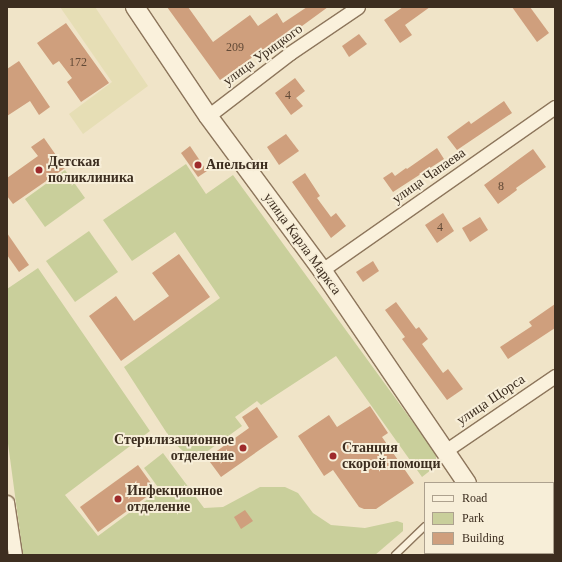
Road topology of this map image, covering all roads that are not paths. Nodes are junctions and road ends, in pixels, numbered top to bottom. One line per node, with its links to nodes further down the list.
1 (134, 7): 4 (main road, улица Карла Маркса)
2 (358, 7): 4 (street, улица Урицкого)
3 (555, 107): 5 (street, улица Чапаева)
4 (208, 116): 5 (main road, улица Карла Маркса)
5 (322, 270): 7 (main road, улица Карла Маркса)
6 (555, 376): 7 (street, улица Щорса)
7 (445, 450): 8 (main road, улица Карла Маркса)
8 (466, 482)
9 (7, 502): 11 (street)
10 (424, 527): 12 (lane)
11 (15, 555)
12 (395, 555)

